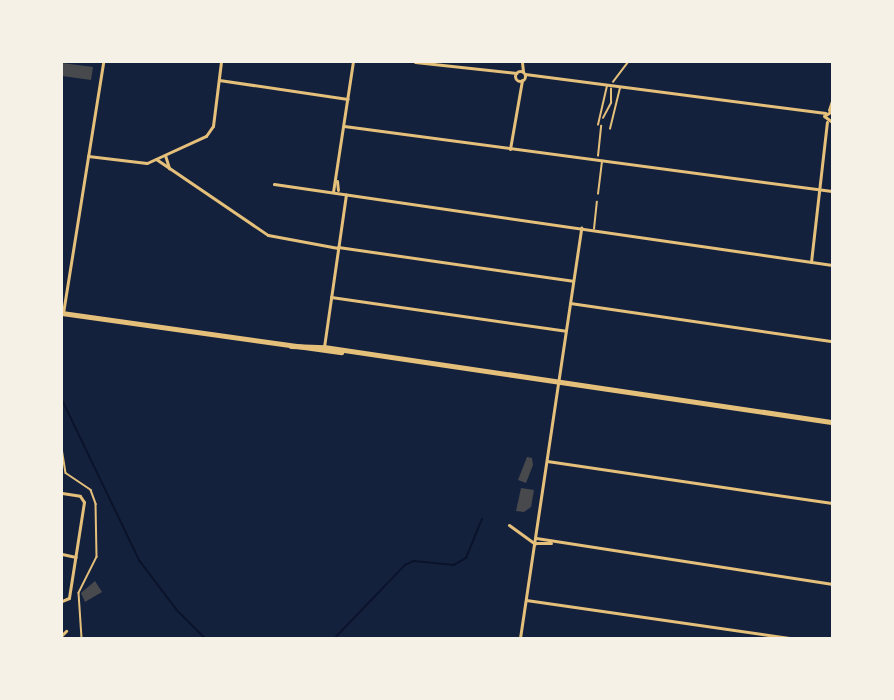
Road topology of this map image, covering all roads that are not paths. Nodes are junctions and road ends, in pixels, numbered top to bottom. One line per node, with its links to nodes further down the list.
1 (103, 62): 20 (street)
2 (221, 62): 7 (street)
3 (353, 62): 10 (street)
4 (415, 62): 6 (street)
5 (522, 62): 6 (street)
6 (520, 76): 8 (street); 18 (street)
7 (219, 80): 10 (street); 19 (street)
8 (609, 87): 9 (street); 15 (lane)
9 (620, 88): 13 (street); 17 (lane)
10 (348, 99): 16 (street)
11 (832, 101): 12 (street)
12 (829, 111): 13 (street); 14 (street)
13 (815, 114): 14 (street)
14 (829, 121): 26 (street)
15 (598, 124)
16 (344, 126): 18 (street); 24 (street)
17 (610, 129)
18 (510, 149): 22 (street)
19 (165, 155): 21 (street); 23 (street)
20 (88, 156): 21 (street); 41 (street)
21 (156, 159): 23 (street)
22 (600, 160): 26 (street); 30 (lane)
23 (170, 170): 35 (street)
24 (336, 180): 27 (street); 29 (street)
25 (274, 184): 29 (street)
26 (821, 189): 28 (street); 36 (street)
27 (339, 190): 29 (street); 31 (street)
28 (832, 191)
29 (333, 192): 31 (street)
30 (598, 194)
31 (344, 196): 33 (street); 35 (street)
32 (597, 202): 34 (lane)
33 (581, 228): 34 (street); 38 (street)
34 (594, 230): 36 (street)
35 (338, 248): 38 (street); 39 (street)
36 (811, 262): 37 (street)
37 (832, 265)
38 (573, 281): 40 (street)
39 (331, 297): 42 (street); 44 (street)
40 (570, 303): 42 (street); 43 (street)
41 (62, 313): 44 (main road)
42 (566, 331): 45 (street)
43 (832, 341)
44 (323, 349): 45 (main road)
45 (559, 383): 46 (main road); 47 (street)
46 (832, 422)
47 (547, 461): 49 (street); 51 (street)
48 (62, 493): 53 (street)
49 (832, 503)
50 (509, 525): 51 (street)
51 (535, 542): 54 (street); 55 (street)
52 (62, 554): 53 (street)
53 (76, 557): 56 (street)
54 (832, 584)
55 (526, 600): 59 (street); 60 (street)
56 (62, 601)
57 (66, 631): 58 (street)
58 (62, 635)
59 (520, 639)
60 (789, 639)

